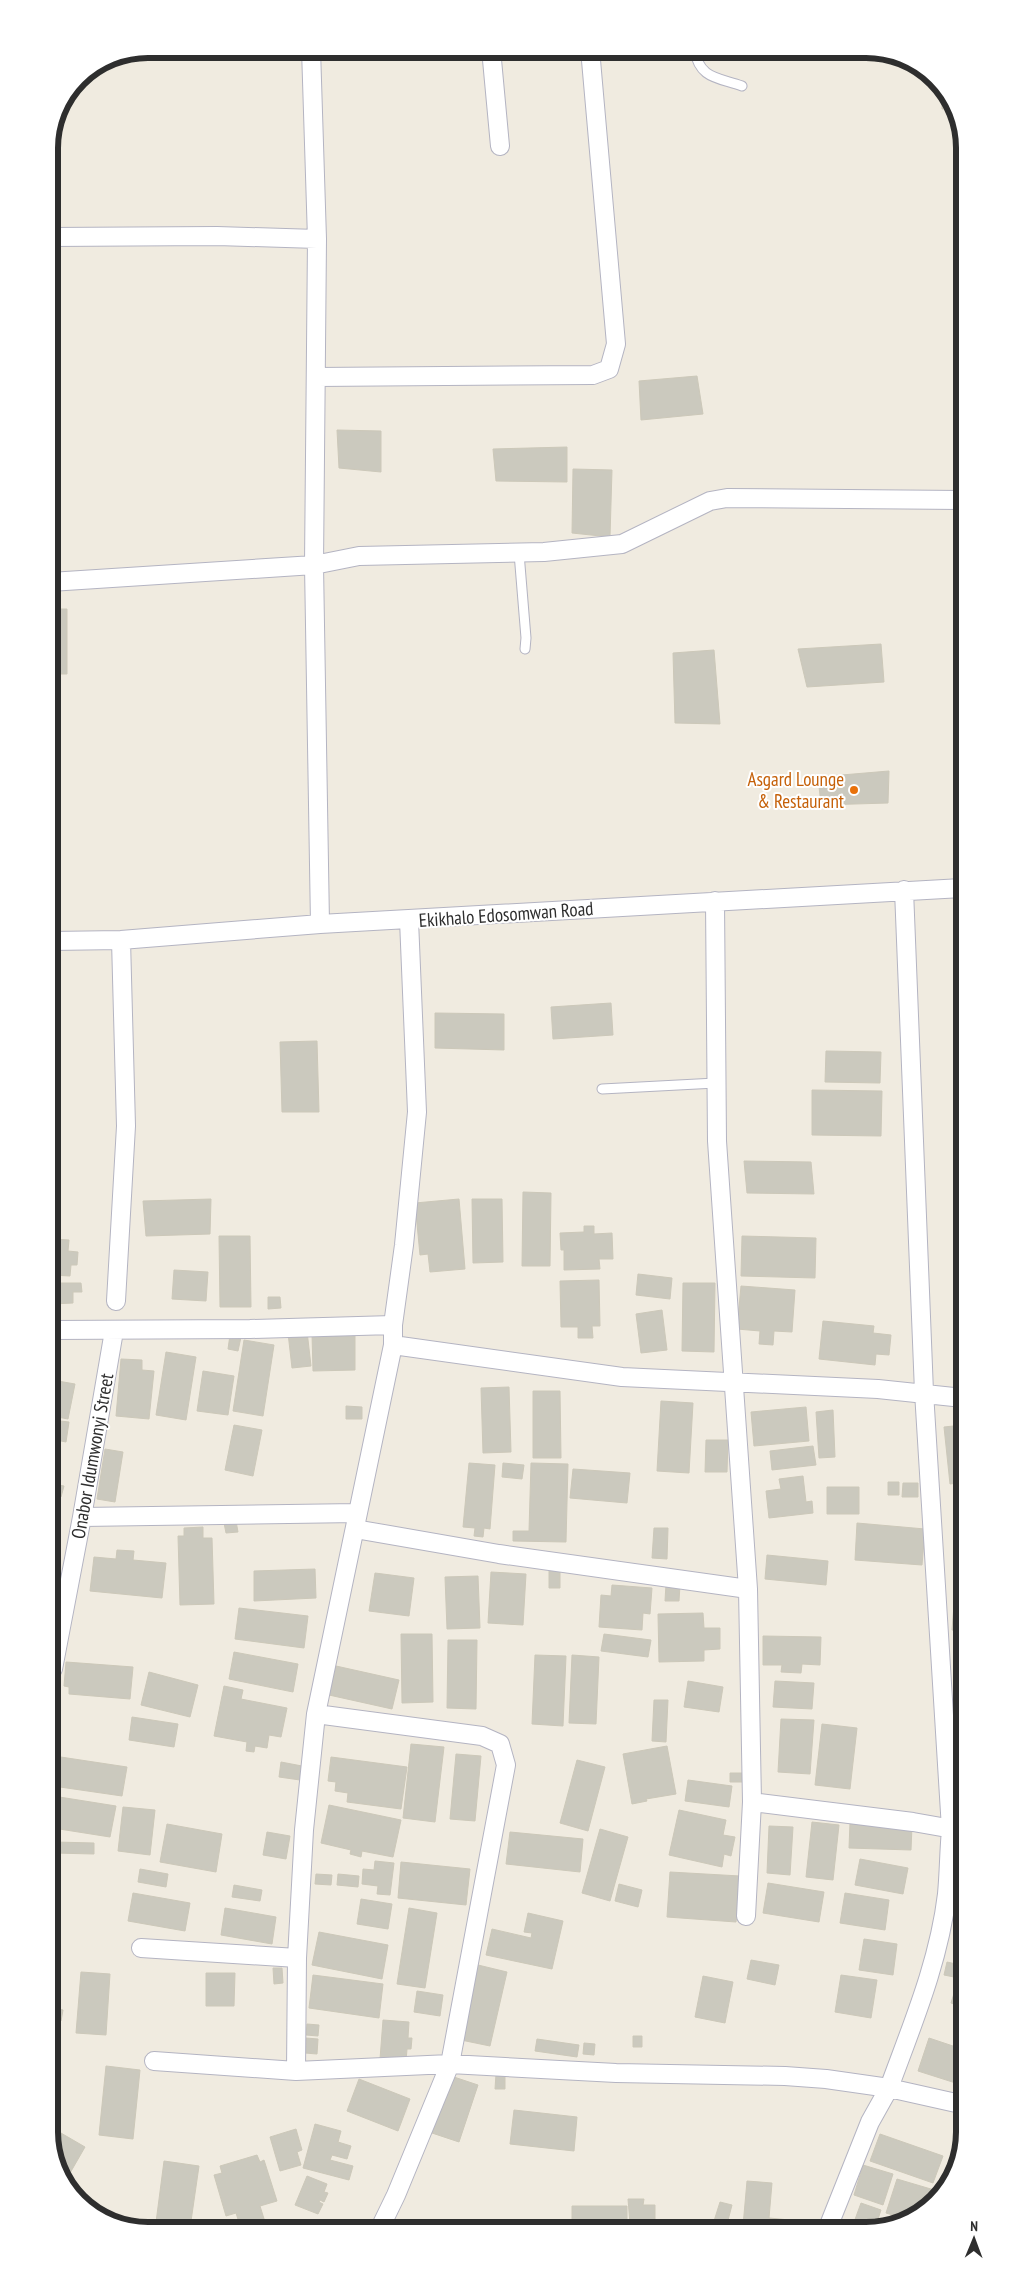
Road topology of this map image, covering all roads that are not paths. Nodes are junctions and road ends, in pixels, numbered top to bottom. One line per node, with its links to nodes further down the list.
1 (311, 58): 8 (street)
2 (492, 58): 6 (street)
3 (591, 58): 9 (street)
4 (696, 58): 5 (lane)
5 (742, 86)
6 (500, 146)
7 (58, 237): 8 (street)
8 (317, 239): 9 (street)
9 (316, 378): 12 (street)
10 (956, 500): 11 (street)
11 (519, 552): 12 (street); 14 (lane)
12 (314, 565): 13 (street); 19 (street)
13 (58, 581)
14 (525, 649)
15 (956, 888): 16 (street, Ekikhalo Edosomwan Road)
16 (904, 890): 17 (street, Ekikhalo Edosomwan Road); 30 (street)
17 (715, 901): 18 (street, Ekikhalo Edosomwan Road); 22 (street)
18 (409, 920): 19 (street, Ekikhalo Edosomwan Road); 25 (street)
19 (320, 924): 20 (street, Ekikhalo Edosomwan Road)
20 (121, 940): 21 (street, Ekikhalo Edosomwan Road); 24 (street)
21 (58, 941)
22 (716, 1083): 23 (lane); 29 (street)
23 (602, 1089)
24 (116, 1301)
25 (393, 1325): 27 (street); 28 (street)
26 (58, 1330): 27 (street)
27 (114, 1331): 32 (street, Onabor Idumwonyi Street)
28 (393, 1345): 29 (street); 33 (street)
29 (734, 1382): 30 (street); 34 (street)
30 (924, 1392): 31 (street); 38 (street)
31 (956, 1397)
32 (82, 1517): 33 (street); 35 (street, Onabor Idumwonyi Street)
33 (356, 1521): 34 (street); 36 (street)
34 (748, 1589): 37 (street)
35 (58, 1643)
36 (316, 1714): 43 (street); 45 (street)
37 (752, 1802): 39 (street); 41 (street)
38 (956, 1804)
39 (956, 1830)
40 (956, 1841): 47 (street)
41 (746, 1916)
42 (141, 1948): 43 (street)
43 (297, 1958): 46 (street)
44 (154, 2061): 46 (street)
45 (450, 2064): 46 (street); 47 (street); 49 (street)
46 (296, 2071)
47 (889, 2088): 48 (street); 50 (street)
48 (956, 2103)
49 (383, 2221)
50 (830, 2222)

